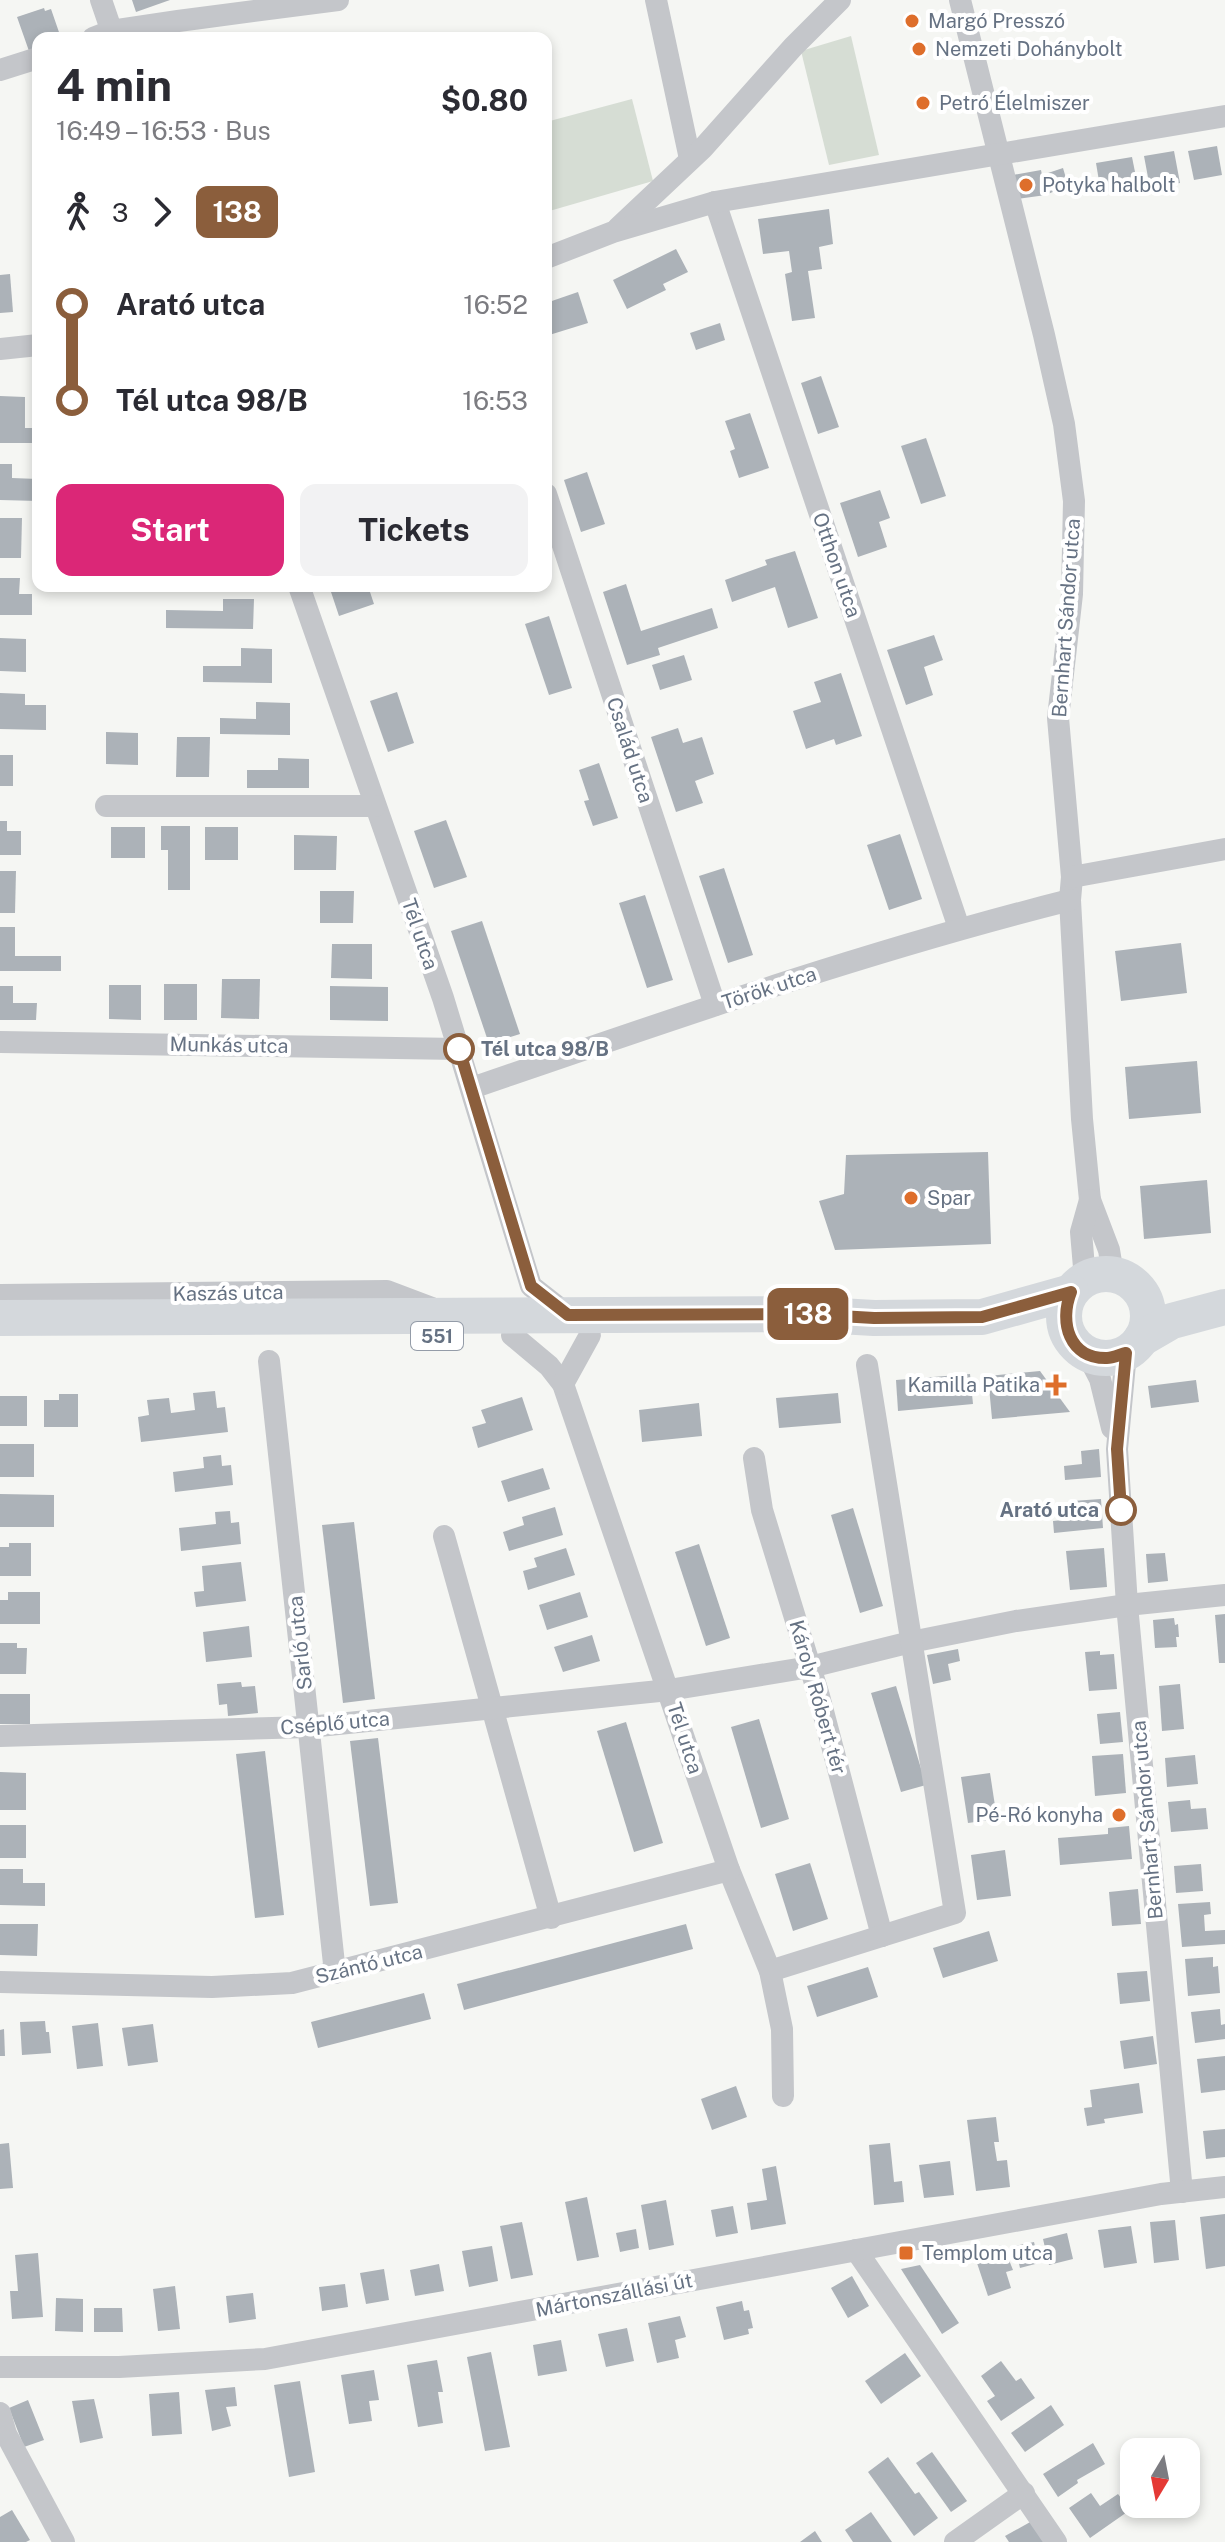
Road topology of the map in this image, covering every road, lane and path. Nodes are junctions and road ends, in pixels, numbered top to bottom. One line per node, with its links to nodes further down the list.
1 (101, 0): 6 (street)
2 (338, 0): 7 (street)
3 (656, 0): 12 (street)
4 (840, 0): 12 (street)
5 (960, 0): 11 (street, Bernhart Sándor utca)
6 (105, 32)
7 (132, 32)
8 (32, 60): 9 (street)
9 (0, 70)
10 (1225, 116): 11 (street)
11 (999, 156): 13 (street); 23 (street, Bernhart Sándor utca)
12 (690, 159): 14 (street)
13 (715, 202): 14 (street); 25 (street, Otthon utca)
14 (613, 232): 15 (street)
15 (552, 256)
16 (32, 346): 17 (street)
17 (0, 349)
18 (552, 512): 26 (street, Család utca)
19 (301, 592): 21 (street, Tél utca)
20 (106, 806): 21 (street)
21 (375, 806): 28 (street, Tél utca)
22 (1225, 849): 23 (street)
23 (1072, 877): 24 (street, Bernhart Sándor utca)
24 (1070, 900): 25 (street, Török utca); 30 (street, Bernhart Sándor utca)
25 (959, 928): 26 (street, Török utca)
26 (715, 1005): 29 (street, Török utca)
27 (0, 1042): 28 (street, Munkás utca)
28 (459, 1049): 29 (street, Tél utca)
29 (472, 1088): 31 (street, Tél utca)
30 (1102, 1285): 33 (main road, 551); 36 (main road, 551); 41 (main road); 42 (main road)
31 (531, 1286): 38 (street); 39 (street)
32 (0, 1295): 35 (street, Kaszás utca)
33 (1225, 1300)
34 (1225, 1307): 41 (main road, 551)
35 (452, 1315): 37 (main road, 551); 39 (main road, 551)
36 (982, 1317): 38 (main road, 551); 42 (main road, 551)
37 (0, 1318)
38 (579, 1325): 39 (main road, 551); 45 (street)
39 (508, 1326): 40 (main road, 551); 45 (street, Tél utca)
40 (0, 1332)
41 (1134, 1346): 42 (main road, 551); 46 (street, Bernhart Sándor utca)
42 (1079, 1347): 46 (street, Bernhart Sándor utca)
43 (269, 1361): 55 (street, Sarló utca)
44 (867, 1365): 51 (street)
45 (563, 1384): 53 (street, Tél utca)
46 (1117, 1449): 50 (street, Bernhart Sándor utca)
47 (754, 1458): 52 (street, Károly Róbert tér)
48 (444, 1536): 54 (street)
49 (1225, 1595): 50 (street)
50 (1127, 1605): 51 (street); 65 (street, Bernhart Sándor utca)
51 (911, 1642): 52 (street); 59 (street)
52 (810, 1667): 53 (street); 59 (street, Károly Róbert tér)
53 (669, 1690): 54 (street, Cséplő utca); 57 (street, Tél utca)
54 (492, 1708): 55 (street, Cséplő utca); 58 (street)
55 (309, 1727): 56 (street, Cséplő utca); 61 (street, Sarló utca)
56 (0, 1736)
57 (729, 1870): 58 (street, Szántó utca); 60 (street, Tél utca)
58 (551, 1918): 61 (street, Szántó utca)
59 (882, 1936): 60 (street)
60 (770, 1971): 63 (street, Tél utca)
61 (335, 1973): 62 (street, Szántó utca)
62 (0, 1982)
63 (783, 2096)
64 (1225, 2187): 65 (street, Mártonszállási út)
65 (1182, 2192): 66 (street, Mártonszállási út)
66 (856, 2250): 67 (street, Mártonszállási út); 69 (street)
67 (0, 2367)
68 (0, 2413): 70 (street)
69 (1024, 2493): 71 (street); 72 (street)
70 (64, 2542)
71 (955, 2542)
72 (1056, 2542)

